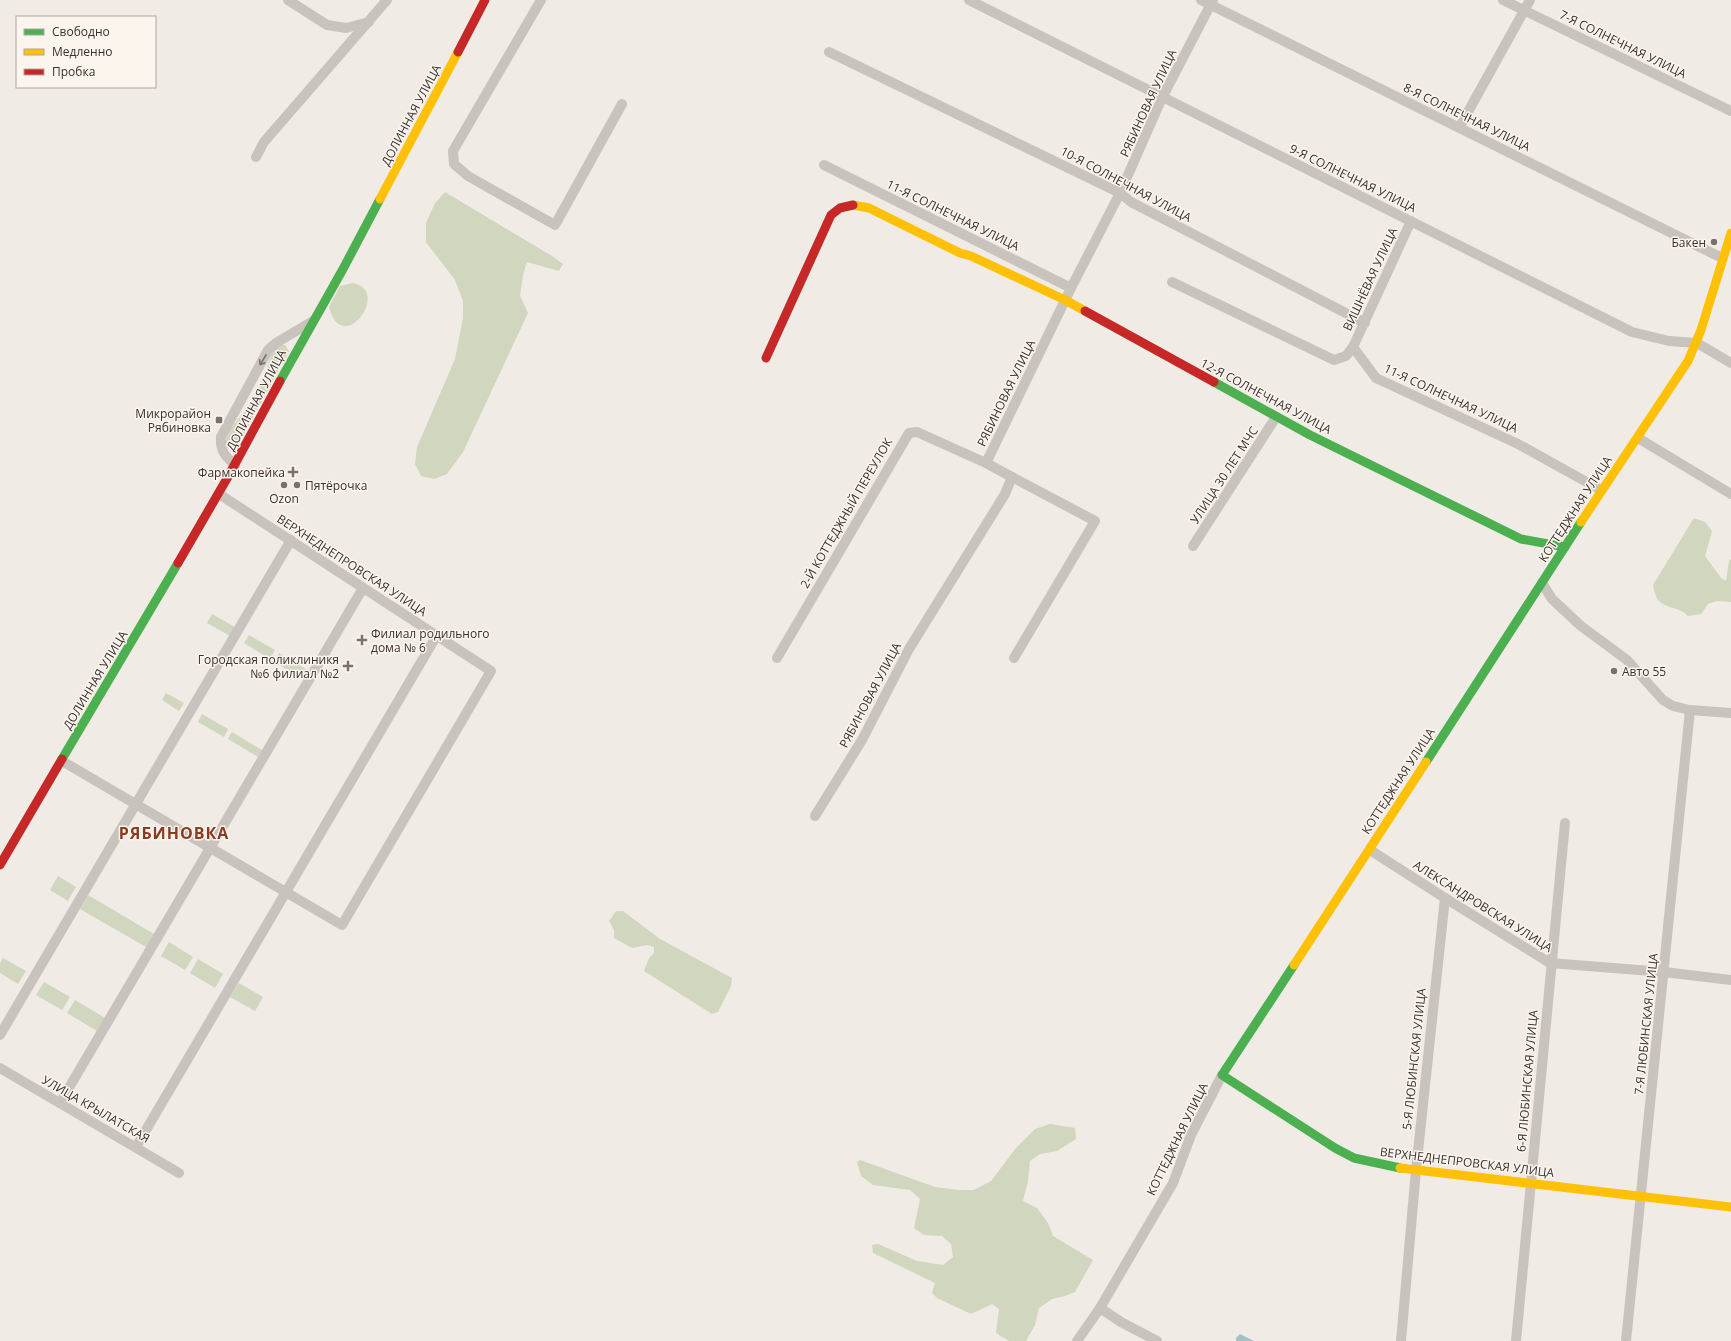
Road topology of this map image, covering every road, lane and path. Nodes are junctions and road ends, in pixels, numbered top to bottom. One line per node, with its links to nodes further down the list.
1 (288, 0): 11 (street)
2 (387, 0): 11 (street)
3 (485, 0): 26 (street, ДОЛИННАЯ УЛИЦА)
4 (541, 0): 14 (street)
5 (969, 0): 13 (street, 9-Я СОЛНЕЧНАЯ УЛИЦА)
6 (1201, 0): 9 (street, 8-Я СОЛНЕЧНАЯ УЛИЦА)
7 (1503, 0): 10 (street, 7-Я СОЛНЕЧНАЯ УЛИЦА)
8 (1530, 0): 10 (street)
9 (1212, 2): 13 (street, РЯБИНОВАЯ УЛИЦА); 16 (street, 8-Я СОЛНЕЧНАЯ УЛИЦА)
10 (1525, 11): 15 (street, 7-Я СОЛНЕЧНАЯ УЛИЦА); 16 (street)
11 (369, 22): 17 (street)
12 (829, 52): 19 (street, 10-Я СОЛНЕЧНАЯ УЛИЦА)
13 (1162, 98): 19 (street, РЯБИНОВАЯ УЛИЦА); 20 (street, 9-Я СОЛНЕЧНАЯ УЛИЦА)
14 (622, 104)
15 (1731, 111)
16 (1460, 128): 22 (street, 8-Я СОЛНЕЧНАЯ УЛИЦА)
17 (256, 157)
18 (824, 165): 24 (street, 11-Я СОЛНЕЧНАЯ УЛИЦА)
19 (1120, 193): 24 (street, РЯБИНОВАЯ УЛИЦА); 27 (street, 10-Я СОЛНЕЧНАЯ УЛИЦА)
20 (1411, 222): 27 (street, ВИШНЁВАЯ УЛИЦА); 28 (street, 9-Я СОЛНЕЧНАЯ УЛИЦА)
21 (1731, 233): 22 (street, КОТТЕДЖНАЯ УЛИЦА)
22 (1726, 253): 28 (street, КОТТЕДЖНАЯ УЛИЦА)
23 (1172, 282): 29 (street)
24 (1071, 288): 25 (street, РЯБИНОВАЯ УЛИЦА)
25 (1065, 300): 30 (street, 12-Я СОЛНЕЧНАЯ УЛИЦА); 32 (street, 12-Я СОЛНЕЧНАЯ УЛИЦА); 34 (street, РЯБИНОВАЯ УЛИЦА)
26 (315, 320): 35 (street, ДОЛИННАЯ УЛИЦА); 35 (street, one-way to 35)
27 (1365, 323): 29 (street, ВИШНЁВАЯ УЛИЦА)
28 (1697, 343): 31 (street, 9-Я СОЛНЕЧНАЯ УЛИЦА); 33 (street, КОТТЕДЖНАЯ УЛИЦА)
29 (1353, 347): 37 (street, 11-Я СОЛНЕЧНАЯ УЛИЦА)
30 (766, 358)
31 (1731, 362)
32 (1276, 417): 41 (street, УЛИЦА 30 ЛЕТ МЧС); 42 (street, 12-Я СОЛНЕЧНАЯ УЛИЦА)
33 (1638, 438): 37 (street, КОТТЕДЖНАЯ УЛИЦА); 39 (street)
34 (986, 463): 36 (street, РЯБИНОВАЯ УЛИЦА); 46 (street, 2-Й КОТТЕДЖНЫЙ ПЕРЕУЛОК)
35 (235, 465): 38 (street, ДОЛИННАЯ УЛИЦА)
36 (1012, 477): 47 (street); 52 (street, РЯБИНОВАЯ УЛИЦА)
37 (1601, 490): 42 (street, КОТТЕДЖНАЯ УЛИЦА)
38 (219, 494): 40 (street, ВЕРХНЕДНЕПРОВСКАЯ УЛИЦА); 50 (street, ДОЛИННАЯ УЛИЦА)
39 (1731, 494)
40 (291, 540): 44 (street, ВЕРХНЕДНЕПРОВСКАЯ УЛИЦА); 51 (street)
41 (1193, 546)
42 (1565, 546): 43 (street, КОТТЕДЖНАЯ УЛИЦА)
43 (1542, 583): 48 (street); 55 (street, КОТТЕДЖНАЯ УЛИЦА)
44 (363, 588): 45 (street, ВЕРХНЕДНЕПРОВСКАЯ УЛИЦА); 54 (street)
45 (437, 635): 57 (street); 57 (street, ВЕРХНЕДНЕПРОВСКАЯ УЛИЦА)
46 (777, 658)
47 (1014, 658)
48 (1690, 710): 49 (street); 60 (street, 7-Я ЛЮБИНСКАЯ УЛИЦА)
49 (1731, 713)
50 (62, 760): 51 (street); 56 (street, ДОЛИННАЯ УЛИЦА)
51 (136, 804): 54 (street); 62 (street)
52 (815, 816)
53 (1565, 823): 59 (street, 6-Я ЛЮБИНСКАЯ УЛИЦА)
54 (210, 848): 57 (street); 65 (street)
55 (1370, 850): 58 (street, АЛЕКСАНДРОВСКАЯ УЛИЦА); 64 (street, КОТТЕДЖНАЯ УЛИЦА)
56 (0, 865)
57 (286, 892): 66 (street)
58 (1445, 898): 59 (street, АЛЕКСАНДРОВСКАЯ УЛИЦА); 67 (street, 5-Я ЛЮБИНСКАЯ УЛИЦА)
59 (1550, 963): 60 (street, АЛЕКСАНДРОВСКАЯ УЛИЦА); 69 (street, 6-Я ЛЮБИНСКАЯ УЛИЦА)
60 (1664, 972): 61 (street, АЛЕКСАНДРОВСКАЯ УЛИЦА); 70 (street, 7-Я ЛЮБИНСКАЯ УЛИЦА)
61 (1731, 980)
62 (0, 1035)
63 (0, 1068): 65 (street, УЛИЦА КРЫЛАТСКАЯ)
64 (1222, 1075): 67 (street, ВЕРХНЕДНЕПРОВСКАЯ УЛИЦА); 72 (street, КОТТЕДЖНАЯ УЛИЦА)
65 (60, 1103): 66 (street, УЛИЦА КРЫЛАТСКАЯ)
66 (136, 1147): 68 (street, УЛИЦА КРЫЛАТСКАЯ)
67 (1416, 1170): 69 (street, ВЕРХНЕДНЕПРОВСКАЯ УЛИЦА); 75 (street, 5-Я ЛЮБИНСКАЯ УЛИЦА)
68 (179, 1173)
69 (1532, 1182): 70 (street, ВЕРХНЕДНЕПРОВСКАЯ УЛИЦА); 76 (street, 6-Я ЛЮБИНСКАЯ УЛИЦА)
70 (1641, 1197): 71 (street, ВЕРХНЕДНЕПРОВСКАЯ УЛИЦА); 77 (street, 7-Я ЛЮБИНСКАЯ УЛИЦА)
71 (1731, 1207)
72 (1100, 1308): 73 (street, КОТТЕДЖНАЯ УЛИЦА); 74 (street)
73 (1078, 1341)
74 (1157, 1341)
75 (1401, 1341)
76 (1516, 1341)
77 (1626, 1341)

